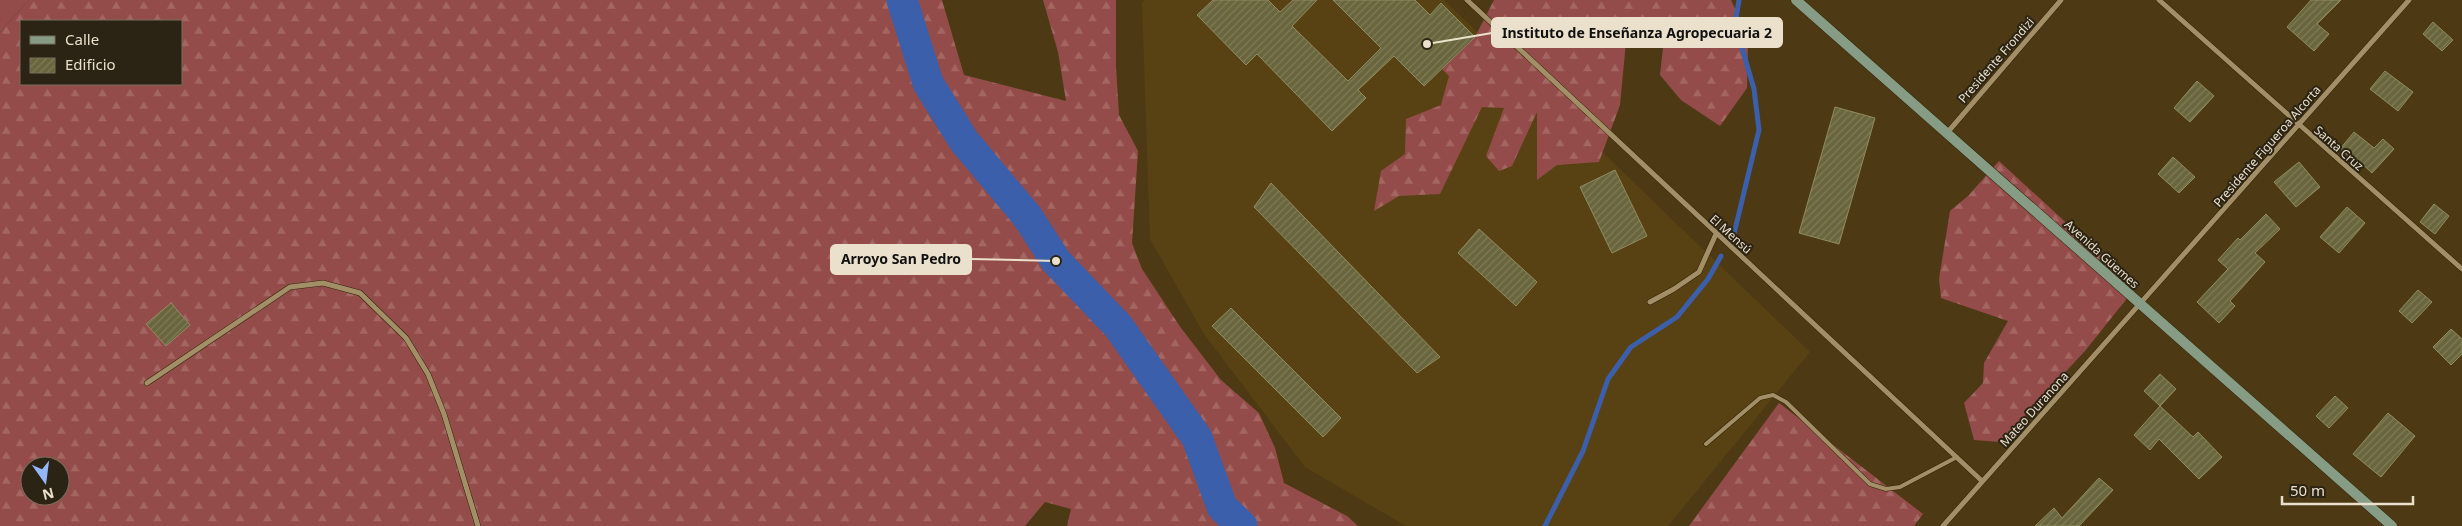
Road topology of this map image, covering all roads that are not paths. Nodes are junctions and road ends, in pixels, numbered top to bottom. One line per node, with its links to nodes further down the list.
1 (1468, 0): 8 (street, El Mensú)
2 (1796, 0): 7 (main road, Avenida Güemes)
3 (2061, 0): 7 (street, Presidente Frondizi)
4 (2159, 0): 6 (street, Santa Cruz)
5 (2409, 0): 6 (street, Presidente Figueroa Alcorta)
6 (2298, 126): 9 (street, Santa Cruz); 11 (street, Presidente Figueroa Alcorta)
7 (1947, 133): 11 (main road, Avenida Güemes)
8 (1716, 234): 10 (street); 14 (street, El Mensú)
9 (2462, 269)
10 (1650, 302)
11 (2140, 305): 15 (street, Mateo Duranona); 18 (main road, Avenida Güemes)
12 (147, 383): 16 (street)
13 (1706, 444): 14 (lane)
14 (1957, 457): 15 (street, El Mensú)
15 (1982, 481): 17 (street, Mateo Duranona)
16 (478, 526)
17 (1942, 526)
18 (2392, 526)

